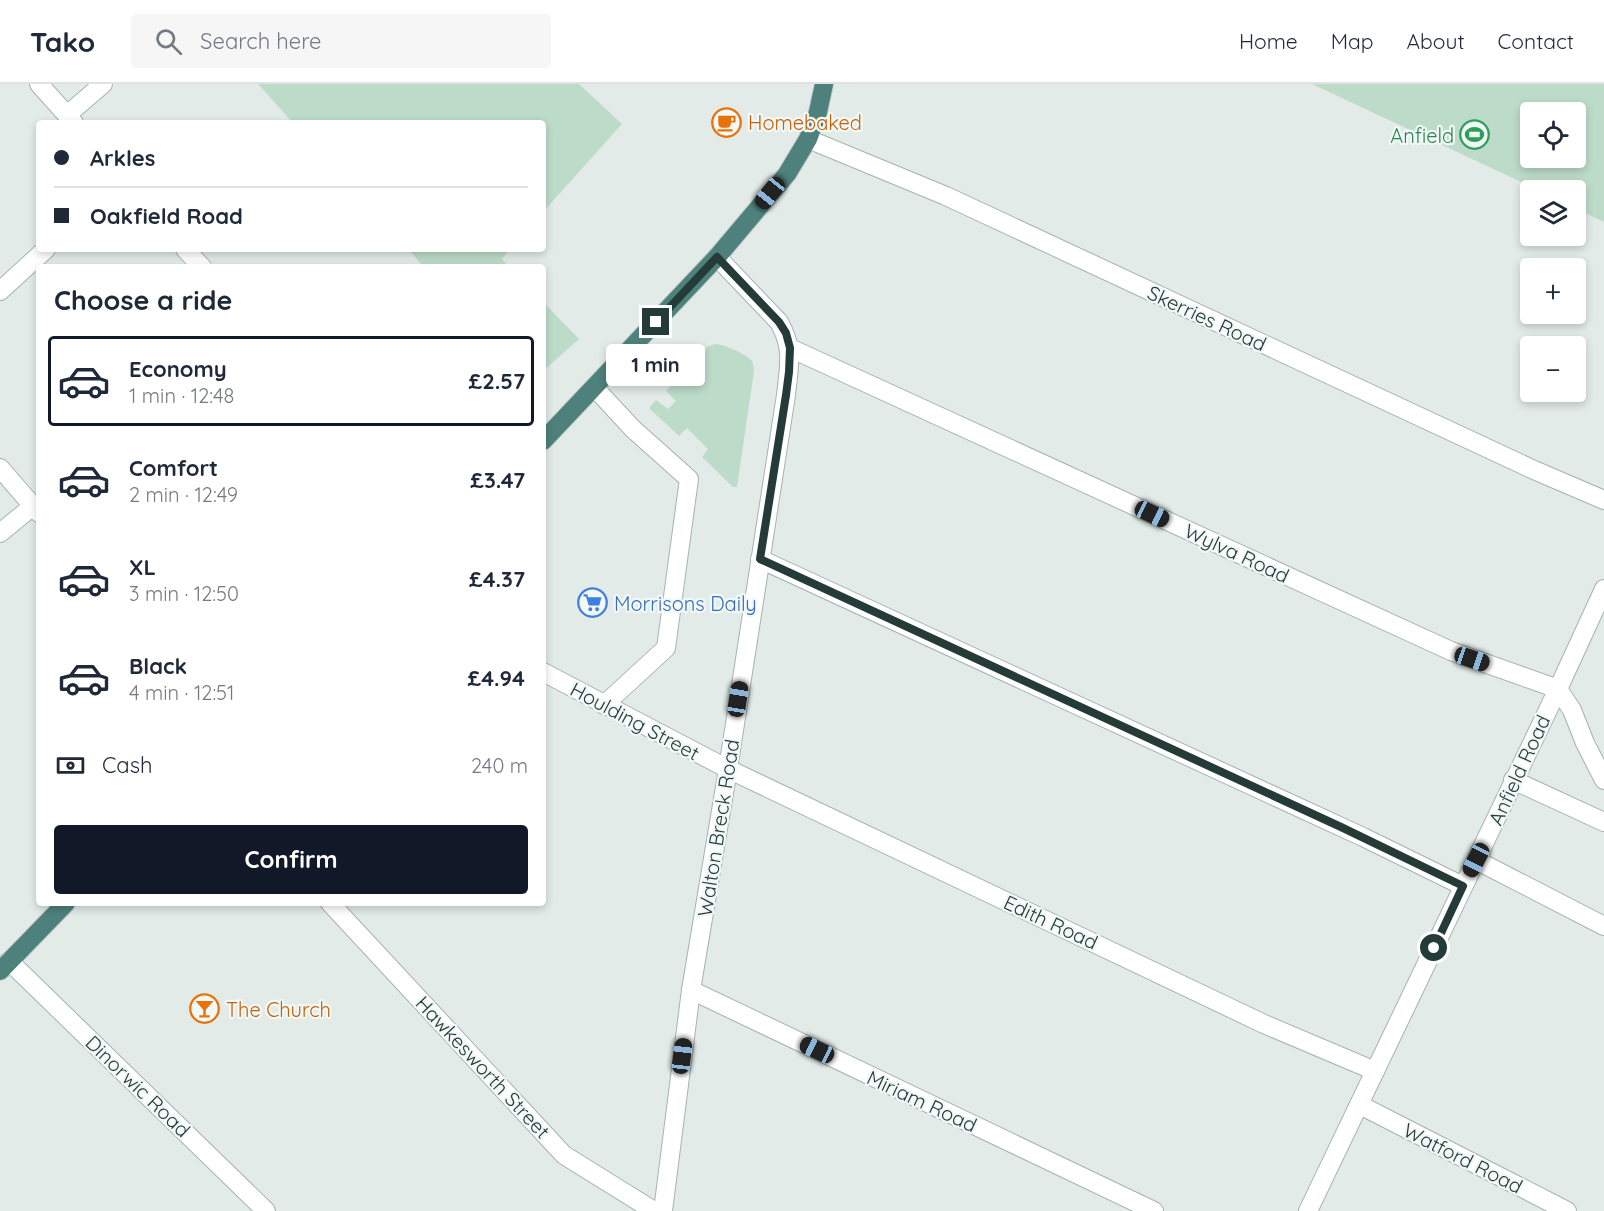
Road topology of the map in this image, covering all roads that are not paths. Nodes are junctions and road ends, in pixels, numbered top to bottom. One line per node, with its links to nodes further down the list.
1 (39, 84): 4 (street)
2 (103, 84): 4 (street)
3 (824, 84): 5 (highway)
4 (70, 119)
5 (808, 139): 8 (highway); 15 (street, Skerries Road)
6 (43, 252): 10 (street)
7 (188, 252): 9 (street)
8 (717, 257): 11 (street, Walton Breck Road); 12 (highway)
9 (199, 264)
10 (0, 291)
11 (790, 348): 18 (street, Walton Breck Road); 21 (street, Wylva Road)
12 (594, 387): 13 (highway); 22 (street)
13 (546, 438)
14 (0, 468): 16 (street)
15 (1604, 500)
16 (36, 509): 17 (street)
17 (0, 533)
18 (760, 559): 23 (street, Walton Breck Road); 28 (street)
19 (1604, 589): 21 (street, Anfield Road)
20 (546, 674): 22 (street, Houlding Street)
21 (1558, 689): 24 (street, Anfield Road); 25 (street)
22 (604, 705): 23 (street, Houlding Street)
23 (728, 770): 33 (street, Walton Breck Road); 34 (street, Edith Road)
24 (1513, 780): 26 (street); 27 (street, Anfield Road)
25 (1604, 780)
26 (1604, 822)
27 (1476, 860): 28 (street, Anfield Road); 31 (street)
28 (1463, 886): 34 (street, Anfield Road)
29 (63, 906): 32 (highway)
30 (333, 906): 37 (street, Hawkesworth Street)
31 (1604, 926)
32 (5, 966): 36 (street, Dinorwic Road)
33 (691, 990): 38 (street, Walton Breck Road); 39 (street, Miriam Road)
34 (1376, 1071): 35 (street, Anfield Road)
35 (1360, 1105): 40 (street, Anfield Road); 41 (street, Watford Road)
36 (266, 1211)
37 (654, 1211)
38 (663, 1211)
39 (1154, 1211)
40 (1308, 1211)
41 (1567, 1211)

